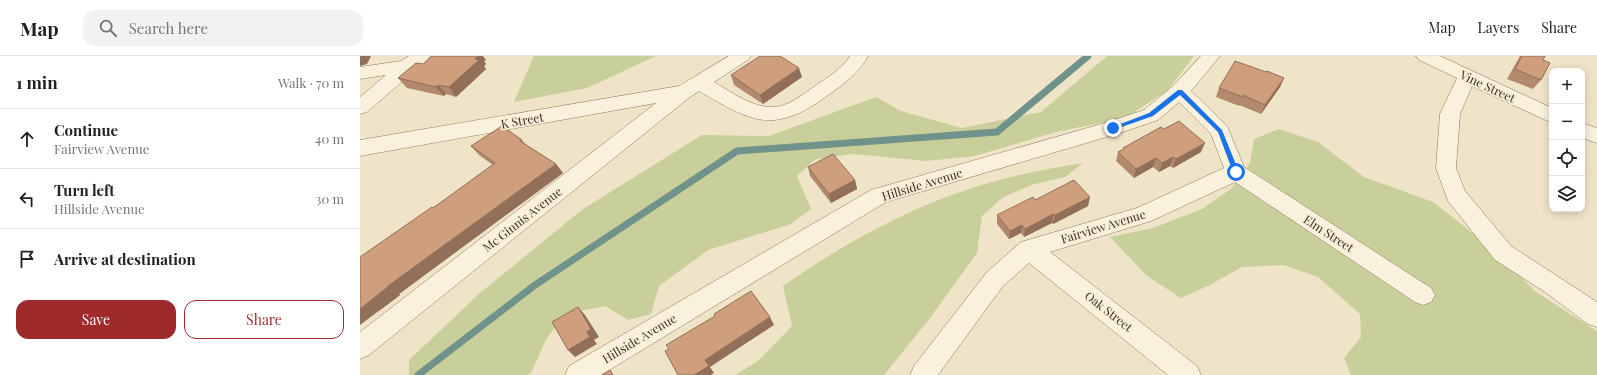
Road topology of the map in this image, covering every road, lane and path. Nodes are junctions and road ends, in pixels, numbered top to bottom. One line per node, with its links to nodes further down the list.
1 (742, 56): 8 (street)
2 (859, 56): 8 (street)
3 (1212, 56): 9 (street, Hillside Avenue)
4 (1425, 56): 7 (street, Vine Street)
5 (411, 60): 6 (street); 10 (street)
6 (360, 73)
7 (1467, 76): 11 (street, Vine Street); 18 (street)
8 (691, 87): 14 (street, K Street); 19 (street, Mc Ginnis Avenue)
9 (1180, 91): 15 (street); 20 (street, Hillside Avenue)
10 (360, 107)
11 (1549, 115)
12 (1585, 131): 13 (street)
13 (1597, 136)
14 (360, 148)
15 (1236, 172): 16 (street, Fairview Avenue); 17 (street, Elm Street)
16 (1029, 249): 21 (street, Fairview Avenue); 22 (street, Oak Street)
17 (1423, 294)
18 (1597, 316)
19 (360, 347)
20 (578, 375)
21 (922, 375)
22 (1188, 375)

